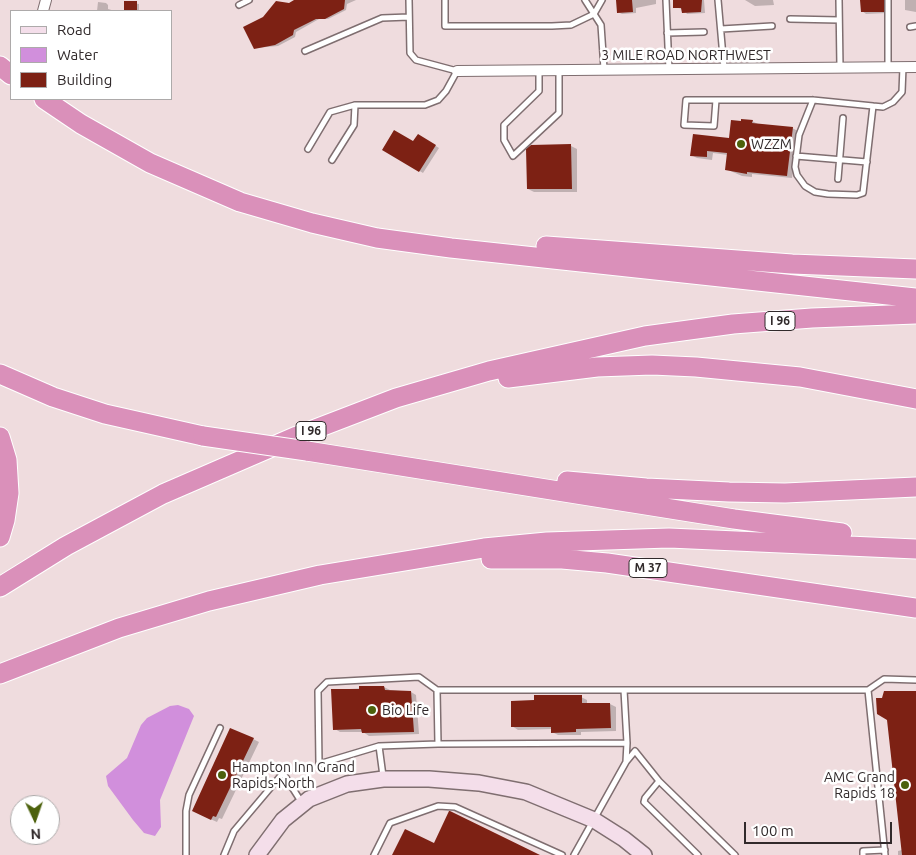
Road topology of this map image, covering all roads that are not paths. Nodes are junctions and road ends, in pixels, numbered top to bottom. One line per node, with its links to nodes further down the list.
1 (249, 0): 10 (lane)
2 (409, 0): 12 (lane)
3 (445, 0): 11 (lane)
4 (585, 0): 11 (lane)
5 (602, 0): 11 (lane)
6 (666, 0): 18 (lane)
7 (718, 0): 16 (lane)
8 (839, 0): 14 (lane)
9 (888, 0): 22 (lane)
10 (239, 5)
11 (594, 14): 26 (lane)
12 (409, 17): 19 (lane); 30 (lane)
13 (790, 19): 14 (lane)
14 (839, 20): 21 (lane)
15 (772, 26): 16 (lane)
16 (721, 29): 25 (lane)
17 (704, 32): 18 (lane)
18 (667, 33): 27 (lane)
19 (305, 51)
20 (0, 66): 31 (highway)
21 (840, 67): 22 (street, 3 MILE ROAD NORTHWEST); 25 (street, 3 MILE ROAD NORTHWEST)
22 (888, 67): 23 (street, 3 MILE ROAD NORTHWEST)
23 (904, 67): 24 (street, 3 MILE ROAD NORTHWEST); 36 (lane)
24 (916, 67)
25 (724, 68): 27 (street, 3 MILE ROAD NORTHWEST)
26 (604, 69): 27 (street, 3 MILE ROAD NORTHWEST); 29 (street, 3 MILE ROAD NORTHWEST)
27 (669, 69)
28 (538, 70): 29 (street, 3 MILE ROAD NORTHWEST); 29 (lane); 30 (street, 3 MILE ROAD NORTHWEST)
29 (559, 70)
30 (457, 71): 35 (lane)
31 (10, 74)
32 (45, 100): 44 (highway)
33 (716, 100): 33 (lane); 34 (lane)
34 (813, 100): 36 (lane); 39 (lane)
35 (355, 105): 38 (lane); 40 (lane)
36 (873, 106): 42 (lane)
37 (843, 118): 41 (lane)
38 (308, 148)
39 (796, 156): 41 (lane); 42 (lane)
40 (332, 160)
41 (839, 160): 42 (lane); 43 (lane)
42 (867, 162)
43 (838, 180)
44 (377, 238): 45 (highway); 46 (highway)
45 (916, 269)
46 (916, 298)
47 (916, 314): 49 (highway, I 96)
48 (0, 374): 52 (highway, bridge)
49 (396, 398): 50 (highway); 57 (highway, I 96)
50 (916, 399)
51 (0, 437): 54 (highway)
52 (490, 479): 53 (highway); 55 (highway)
53 (916, 487)
54 (0, 537)
55 (916, 547): 56 (highway)
56 (377, 565): 58 (highway, M 37); 59 (highway)
57 (0, 587)
58 (916, 608)
59 (0, 674)
60 (916, 680): 63 (lane)
61 (437, 690): 62 (lane); 66 (lane); 67 (lane)
62 (624, 690): 63 (lane); 65 (lane)
63 (868, 690): 73 (lane)
64 (220, 728): 74 (lane)
65 (627, 743): 66 (lane); 68 (lane)
66 (438, 744): 67 (lane)
67 (379, 746): 69 (lane)
68 (626, 762): 70 (lane); 72 (lane)
69 (383, 779): 71 (street); 72 (street)
70 (659, 781): 81 (lane); 82 (lane)
71 (303, 804): 75 (lane); 76 (street)
72 (594, 820): 79 (lane); 80 (street)
73 (885, 852): 83 (lane)
74 (186, 855)
75 (224, 855)
76 (257, 855)
77 (374, 855): 78 (lane)
78 (562, 855)
79 (574, 855)
80 (644, 855)
81 (698, 855)
82 (735, 855)
83 (863, 855)

